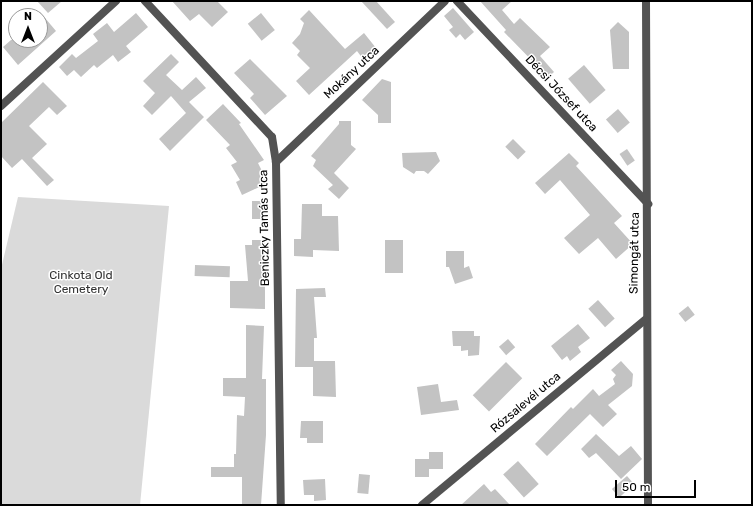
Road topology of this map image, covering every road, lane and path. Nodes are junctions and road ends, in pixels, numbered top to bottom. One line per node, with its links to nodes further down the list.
1 (116, 1): 6 (street)
2 (145, 1): 7 (street, Beniczky Tamás utca)
3 (445, 1): 7 (street, Mokány utca)
4 (457, 1): 8 (street, Décsi József utca)
5 (646, 1): 8 (street, Simongát utca)
6 (1, 106)
7 (276, 162): 10 (street, Beniczky Tamás utca)
8 (648, 204): 9 (street, Simongát utca)
9 (645, 320): 11 (street, Rózsalevél utca); 12 (street, Simongát utca)
10 (281, 505)
11 (422, 505)
12 (648, 505)

